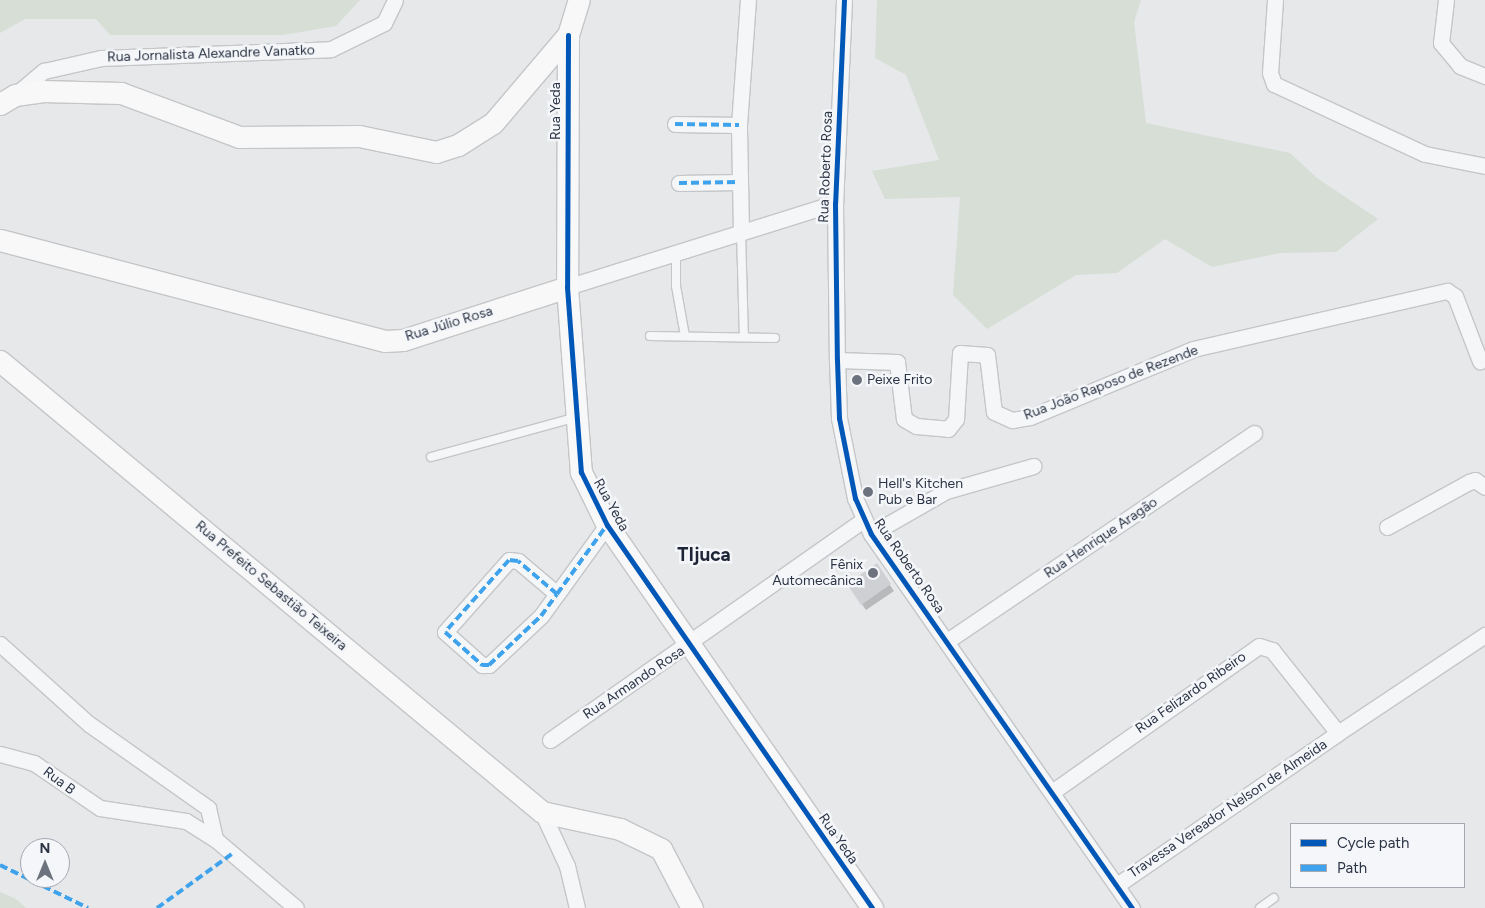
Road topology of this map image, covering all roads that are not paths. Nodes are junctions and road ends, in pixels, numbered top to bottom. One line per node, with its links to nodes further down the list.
1 (395, 0): 9 (street, Rua Jornalista Alexandre Vanatko)
2 (579, 0): 7 (street)
3 (748, 0): 11 (street)
4 (844, 0): 15 (street, Rua Roberto Rosa)
5 (1275, 0): 12 (street)
6 (1446, 0): 8 (street)
7 (568, 36): 9 (street); 19 (street, Rua Yeda)
8 (1485, 76)
9 (8, 99)
10 (675, 124): 11 (street)
11 (739, 124): 13 (street)
12 (1485, 166)
13 (739, 182): 14 (street); 16 (street)
14 (679, 184)
15 (834, 203): 16 (street, Rua Júlio Rosa); 24 (street, Rua Roberto Rosa)
16 (741, 232): 18 (street, Rua Júlio Rosa); 22 (lane)
17 (0, 240): 19 (street, Rua Júlio Rosa)
18 (676, 250): 19 (street, Rua Júlio Rosa); 21 (lane)
19 (567, 287): 27 (street, Rua Yeda)
20 (650, 336): 21 (lane)
21 (685, 336): 22 (lane)
22 (744, 337): 23 (lane)
23 (776, 338)
24 (837, 360): 26 (street, Rua João Raposo de Rezende); 32 (street, Rua Roberto Rosa)
25 (0, 361): 45 (street, Rua Prefeito Sebastião Teixeira)
26 (1480, 361)
27 (576, 417): 29 (lane); 33 (street, Rua Yeda)
28 (1254, 433): 38 (street, Rua Henrique Aragão)
29 (431, 456)
30 (1033, 466): 35 (street)
31 (1485, 487): 34 (street)
32 (863, 520): 35 (street, Rua Roberto Rosa); 40 (street, Rua Armando Rosa)
33 (607, 525): 36 (street); 40 (street, Rua Yeda)
34 (1387, 526)
35 (871, 534): 38 (street, Rua Roberto Rosa)
36 (557, 594): 36 (street)
37 (1485, 635): 41 (street)
38 (947, 641): 44 (street, Rua Roberto Rosa)
39 (0, 644): 46 (street)
40 (689, 646): 42 (street, Rua Armando Rosa); 52 (street, Rua Yeda)
41 (1338, 733): 44 (street, Rua Felizardo Ribeiro); 47 (street, Travessa Vereador Nelson de Almeida)
42 (550, 740)
43 (0, 754): 46 (street, Rua B)
44 (1052, 792): 47 (street, Rua Roberto Rosa)
45 (542, 812): 50 (street); 51 (street)
46 (215, 839): 49 (street, Rua B)
47 (1117, 885): 53 (street, Rua Roberto Rosa)
48 (1274, 898): 54 (lane)
49 (296, 908)
50 (577, 908)
51 (692, 908)
52 (872, 908)
53 (1132, 908)
54 (1260, 908)

